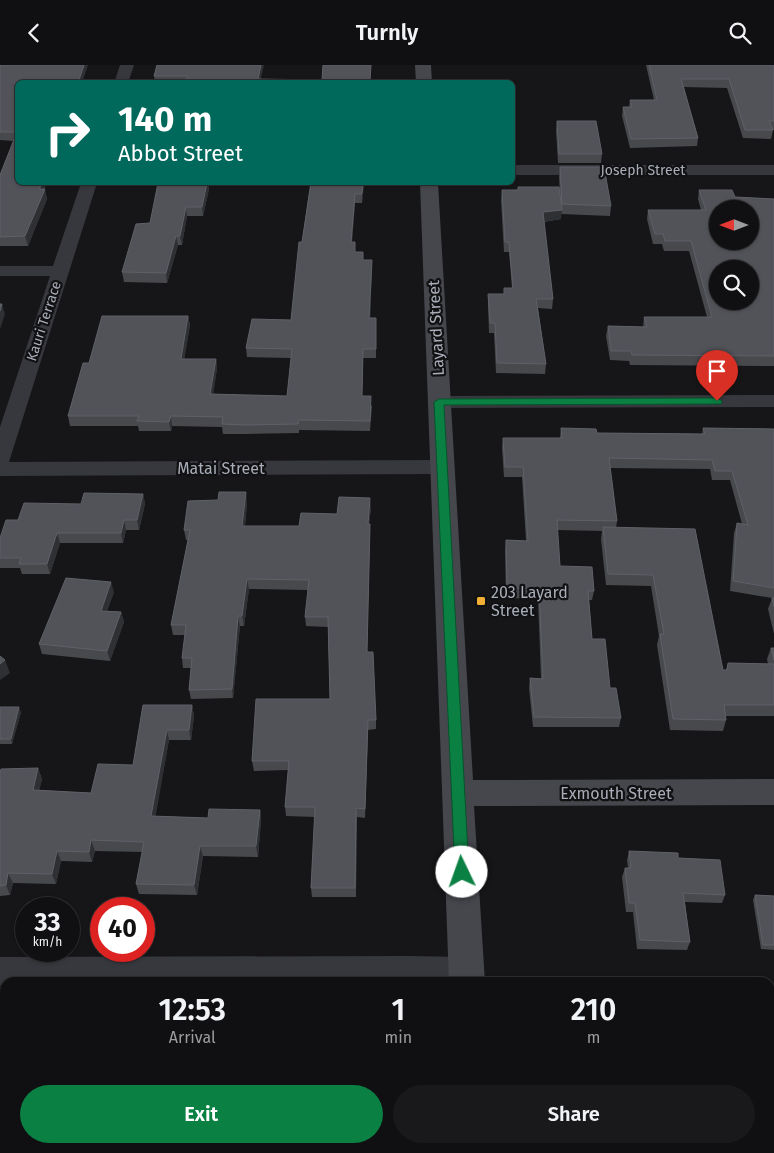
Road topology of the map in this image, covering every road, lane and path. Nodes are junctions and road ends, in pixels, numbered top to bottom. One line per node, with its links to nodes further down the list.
1 (127, 65): 3 (street)
2 (423, 65): 4 (street)
3 (122, 80)
4 (424, 80)
5 (515, 170): 6 (street, Joseph Street)
6 (774, 170)
7 (88, 185): 10 (street, Kauri Terrace)
8 (429, 185): 12 (street, Layard Street)
9 (0, 271): 10 (street)
10 (60, 271): 13 (street, Kauri Terrace)
11 (774, 401): 12 (street)
12 (439, 402): 14 (street, Layard Street)
13 (0, 459)
14 (442, 467): 15 (street, Matai Street); 17 (street, Layard Street)
15 (0, 469)
16 (774, 792): 17 (street, Exmouth Street)
17 (458, 793): 19 (street, Layard Street)
18 (0, 971): 19 (street)
19 (467, 977)

